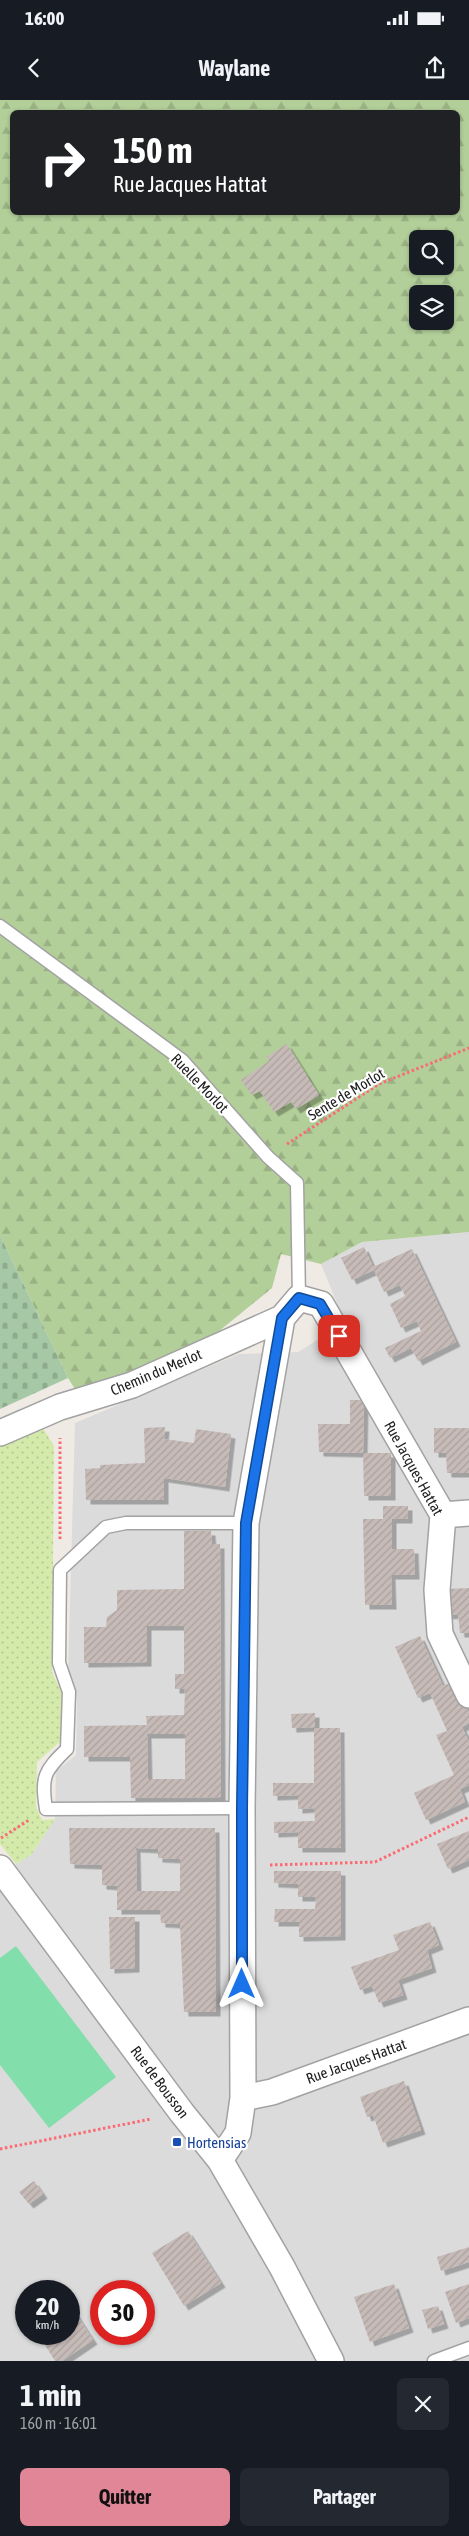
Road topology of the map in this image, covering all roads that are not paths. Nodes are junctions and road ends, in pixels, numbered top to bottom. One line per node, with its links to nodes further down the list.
1 (0, 926): 2 (lane, Ruelle Morlot)
2 (299, 1298): 3 (street); 6 (street, Rue Jacques Hattat)
3 (282, 1318): 4 (street, Chemin du Merlot); 7 (street)
4 (0, 1433)
5 (469, 1513): 6 (street)
6 (443, 1515): 8 (street, Rue Jacques Hattat)
7 (246, 1523): 9 (street); 9 (lane)
8 (469, 1696)
9 (242, 1808): 12 (street)
10 (0, 1868): 13 (street, Rue de Bousson)
11 (469, 2020): 12 (street, Rue Jacques Hattat)
12 (243, 2098): 13 (street)
13 (220, 2160): 15 (street, Rue de Bousson)
14 (469, 2348): 16 (lane)
15 (330, 2361)
16 (434, 2361)

